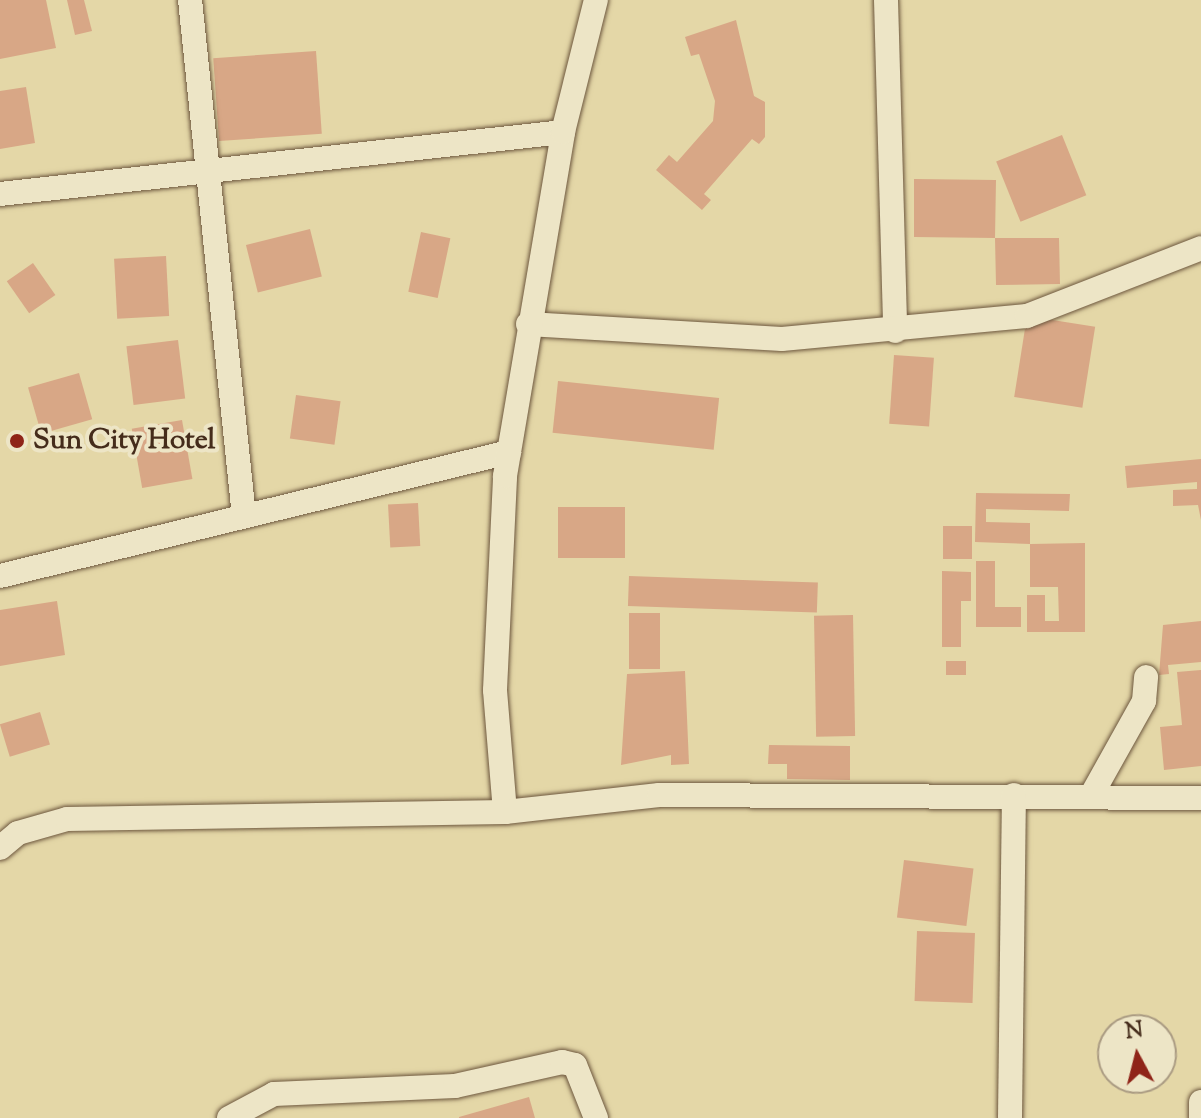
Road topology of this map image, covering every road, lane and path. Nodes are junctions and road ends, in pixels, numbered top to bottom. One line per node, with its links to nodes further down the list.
1 (190, 0): 5 (street)
2 (596, 0): 4 (street)
3 (886, 0): 9 (street)
4 (563, 132): 5 (street); 8 (street)
5 (208, 166): 6 (street); 11 (street)
6 (0, 194)
7 (1201, 248): 9 (street)
8 (528, 324): 9 (street); 10 (street)
9 (895, 331)
10 (509, 452): 11 (street); 17 (street)
11 (244, 516): 12 (street)
12 (0, 576)
13 (1146, 677): 15 (street)
14 (1014, 795): 15 (street); 17 (street); 22 (street)
15 (1091, 796): 16 (street)
16 (1201, 798)
17 (505, 812): 18 (street)
18 (0, 848)
19 (1201, 1102): 23 (street)
20 (229, 1118): 21 (street)
21 (596, 1118)
22 (1010, 1118)
23 (1201, 1118)

